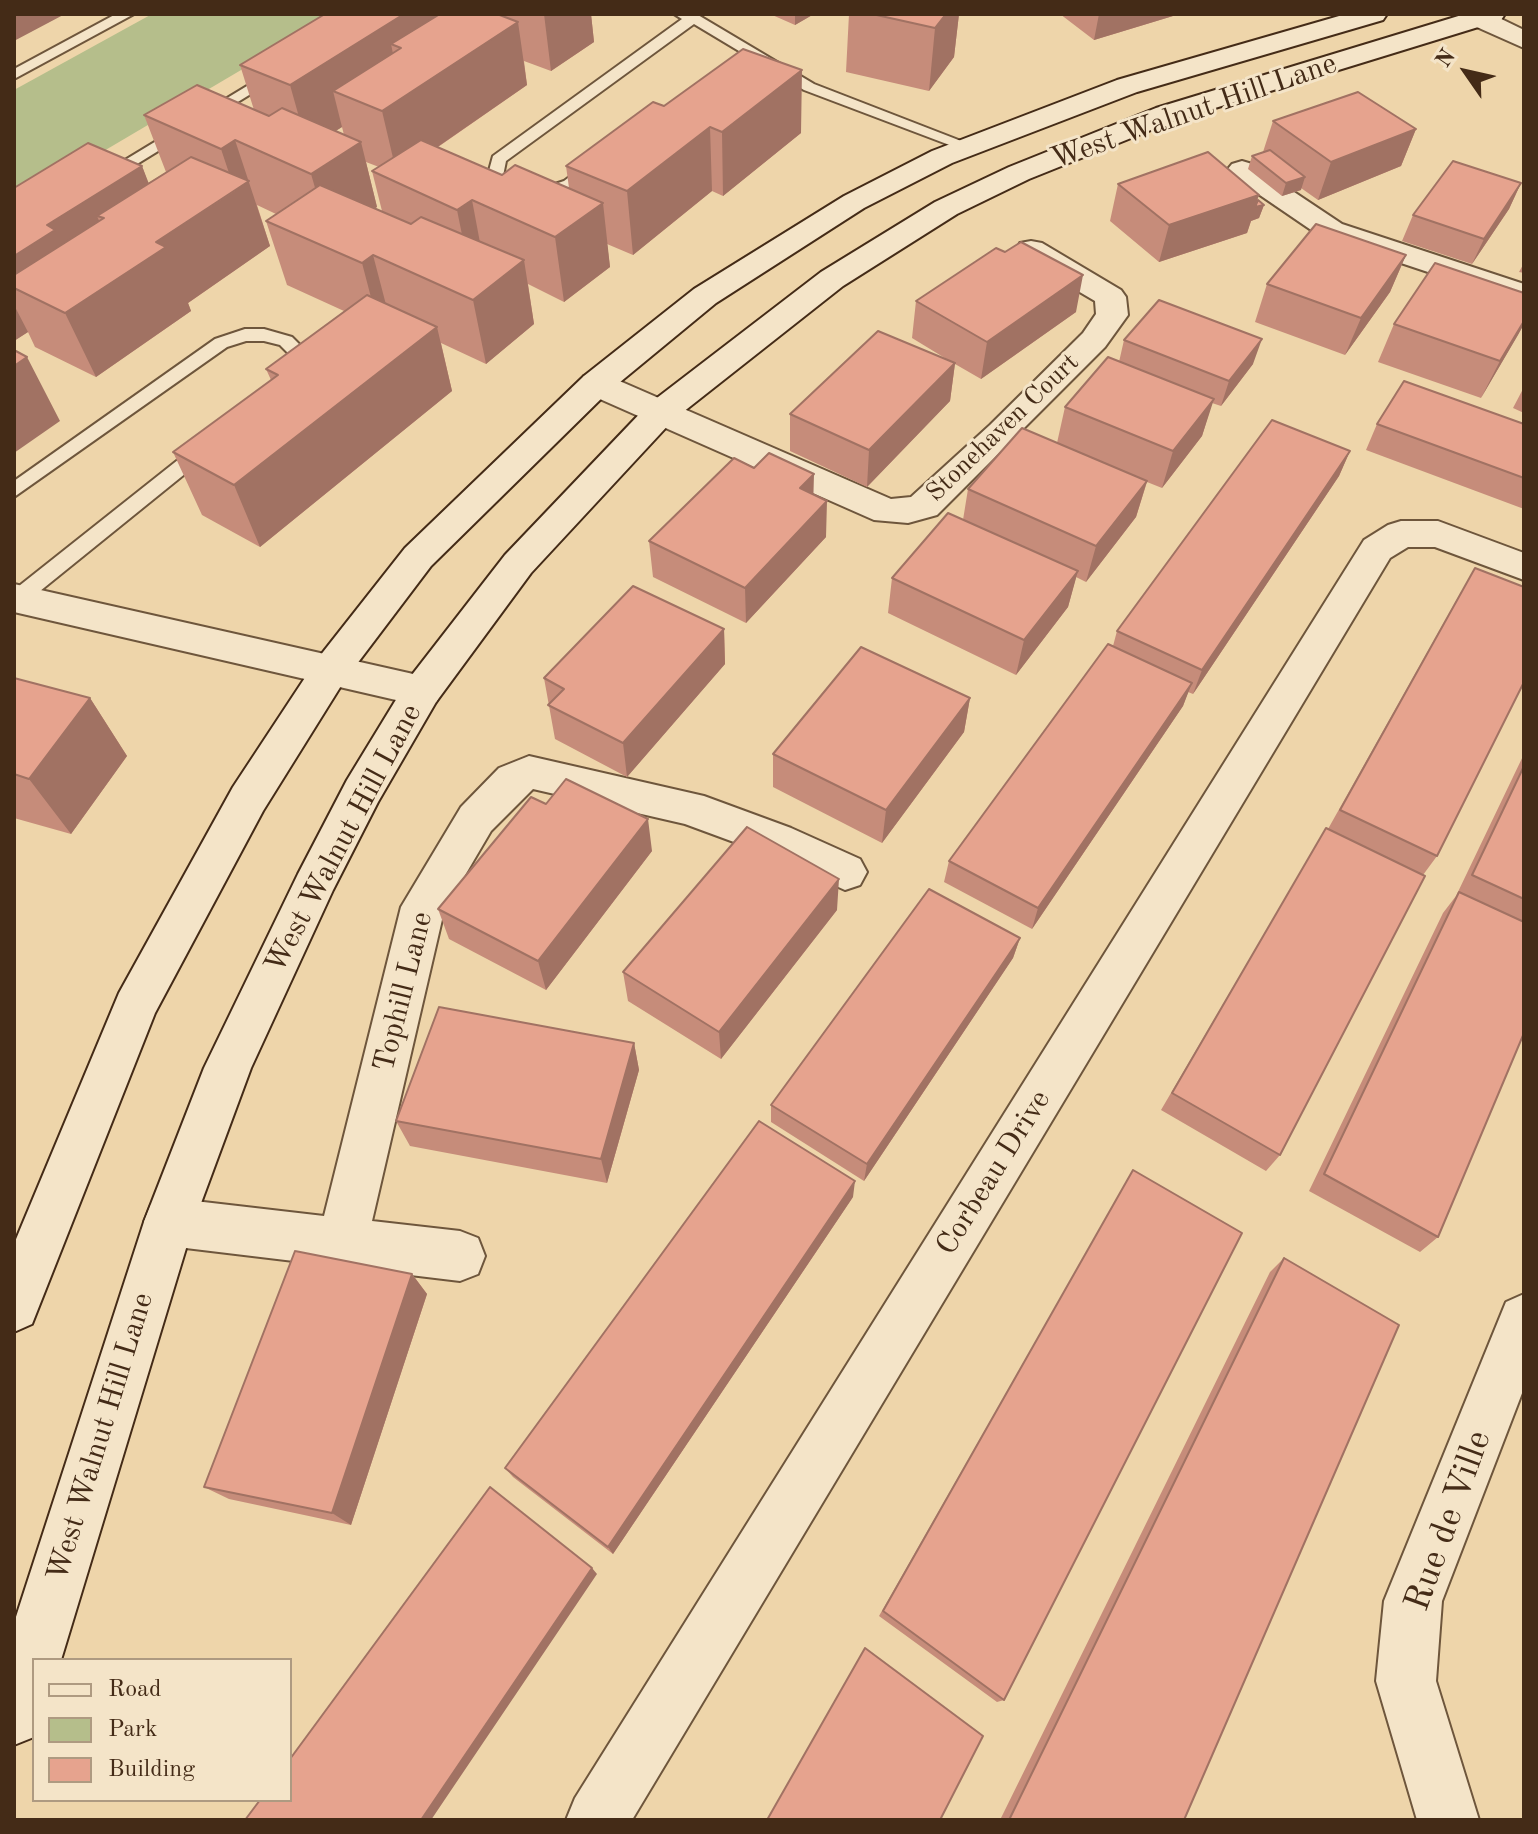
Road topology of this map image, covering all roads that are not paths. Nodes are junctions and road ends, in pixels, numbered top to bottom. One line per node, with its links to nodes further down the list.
1 (127, 14): 7 (lane)
2 (1374, 14): 8 (main road, West Walnut Hill Lane)
3 (687, 16): 9 (lane); 10 (lane)
4 (1481, 16): 5 (main road); 13 (main road, West Walnut Hill Lane)
5 (1524, 40)
6 (286, 66): 12 (lane)
7 (14, 75)
8 (1118, 89): 9 (main road, West Walnut Hill Lane); 13 (main road)
9 (966, 146): 16 (main road, West Walnut Hill Lane)
10 (606, 157)
11 (1242, 170): 15 (main road)
12 (96, 182)
13 (974, 194): 18 (main road, West Walnut Hill Lane)
14 (1025, 247): 18 (main road, Stonehaven Court)
15 (1524, 294)
16 (596, 384): 18 (main road, Stonehaven Court); 23 (main road, West Walnut Hill Lane)
17 (278, 389): 20 (lane)
18 (661, 412): 24 (main road, West Walnut Hill Lane)
19 (216, 439): 22 (lane)
20 (14, 490)
21 (1524, 567): 32 (main road, Corbeau Drive)
22 (16, 598): 23 (main road)
23 (330, 671): 24 (main road); 29 (main road, West Walnut Hill Lane)
24 (422, 691): 26 (main road, West Walnut Hill Lane)
25 (845, 872): 27 (main road, Tophill Lane)
26 (169, 1222): 27 (main road); 31 (main road, West Walnut Hill Lane)
27 (342, 1243): 28 (main road)
28 (460, 1256)
29 (14, 1306)
30 (1524, 1320): 33 (main road, Rue de Ville)
31 (14, 1715)
32 (597, 1820)
33 (1448, 1820)

